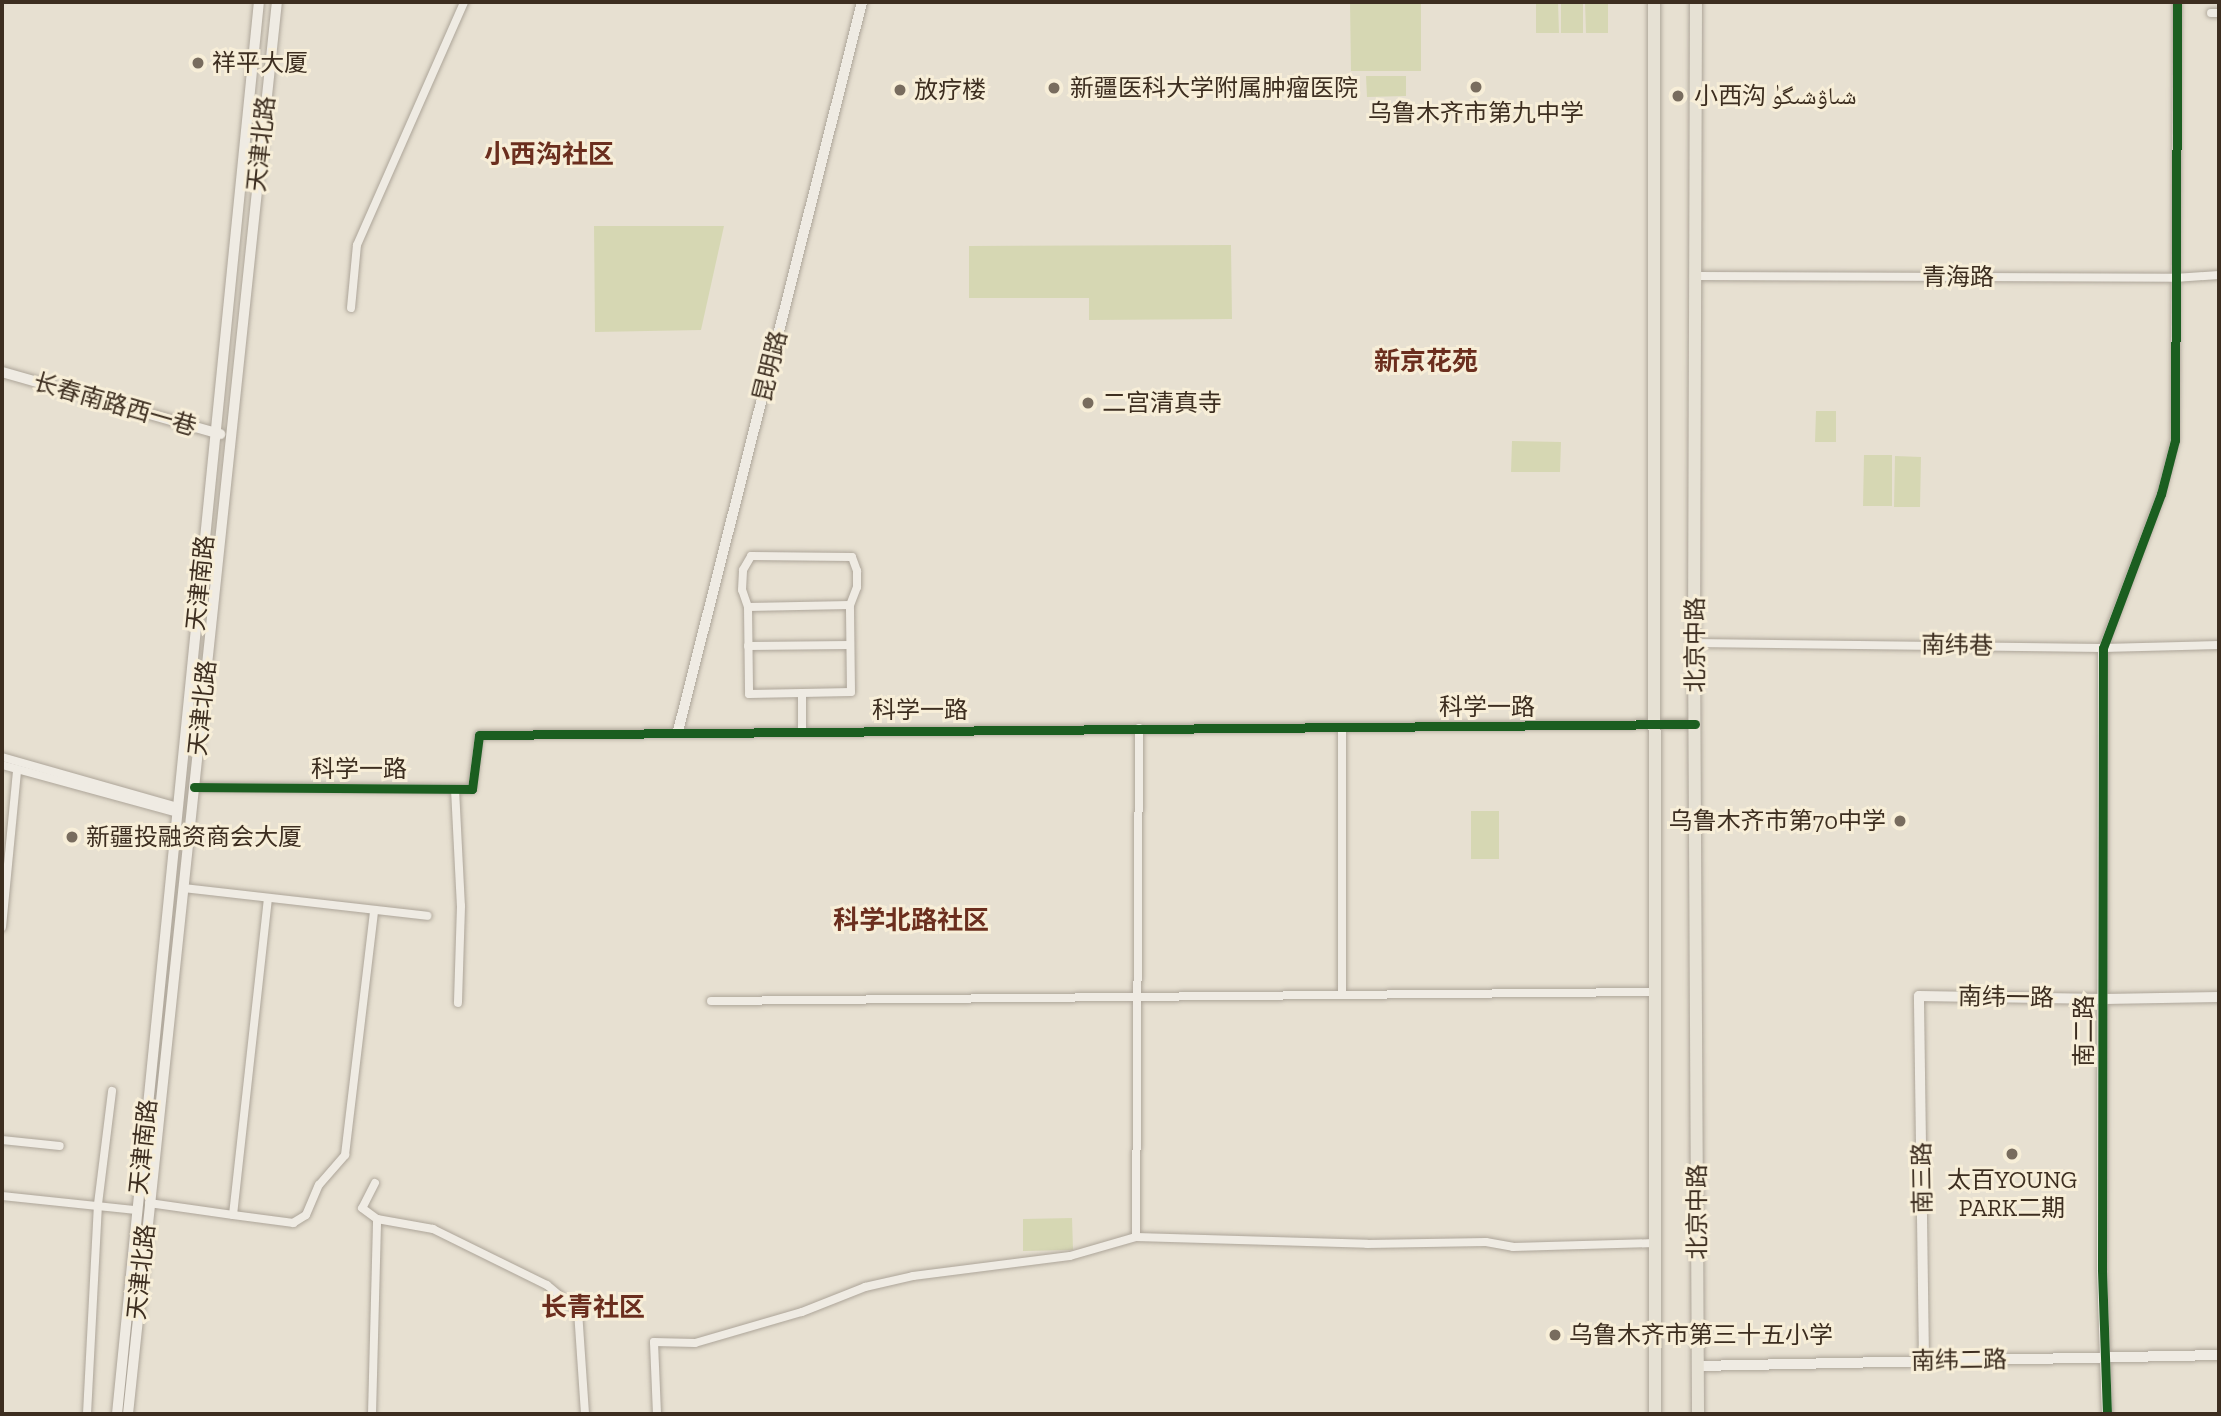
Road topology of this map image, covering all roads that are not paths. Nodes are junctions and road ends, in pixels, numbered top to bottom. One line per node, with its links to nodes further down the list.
1 (259, 2): 13 (street, 天津南路)
2 (276, 2): 14 (street, 天津北路)
3 (464, 2): 11 (street)
4 (862, 2): 30 (street, 昆明路)
5 (1654, 2): 26 (main road, 北京中路)
6 (1696, 2): 9 (main road, 北京中路)
7 (2177, 2): 10 (street)
8 (2219, 275): 10 (street, 青海路)
9 (1696, 276): 10 (street, 青海路); 17 (main road, 北京中路)
10 (2175, 278): 21 (street)
11 (351, 308)
12 (2, 372): 13 (street, 长春南路西一巷)
13 (215, 433): 14 (street, 长春南路西一巷); 22 (street, 天津南路)
14 (229, 436): 23 (street, 天津北路)
15 (850, 605): 16 (street); 16 (street); 18 (street)
16 (748, 607): 20 (street)
17 (1694, 643): 21 (street, 南纬巷); 25 (main road, 北京中路)
18 (850, 645): 20 (street); 24 (street)
19 (2219, 645): 21 (street, 南纬巷)
20 (748, 646): 24 (street)
21 (2103, 648): 49 (street, 南二路)
22 (193, 656): 23 (street); 36 (street, 天津南路)
23 (207, 657): 34 (street, 天津北路)
24 (802, 693): 29 (street)
25 (1695, 724): 26 (street, 科学一路); 67 (main road, 北京中路)
26 (1654, 725): 27 (street, 科学一路); 44 (main road, 北京中路)
27 (1342, 727): 28 (street, 科学一路); 45 (street)
28 (1139, 728): 29 (street, 科学一路); 47 (street)
29 (802, 730): 30 (street, 科学一路)
30 (678, 731): 35 (street, 科学一路)
31 (2, 757): 36 (street)
32 (2, 765): 33 (street)
33 (17, 769): 36 (street); 43 (street)
34 (194, 787): 35 (street, 科学一路); 37 (street, 天津北路)
35 (455, 789): 51 (street)
36 (178, 810): 41 (street, 天津南路)
37 (183, 888): 38 (street); 42 (street, 天津北路)
38 (268, 899): 39 (street); 60 (street)
39 (374, 911): 40 (street); 60 (street)
40 (427, 916)
41 (166, 920): 42 (street); 59 (street, 天津南路)
42 (179, 921): 57 (street, 天津北路)
43 (2, 927)
44 (1654, 992): 45 (street); 63 (main road, 北京中路)
45 (1342, 995): 47 (street)
46 (1919, 996): 49 (street, 南纬一路); 66 (street, 南三路)
47 (1136, 997): 50 (street); 62 (street)
48 (2219, 997): 49 (street, 南纬一路)
49 (2104, 999): 65 (street, 南二路)
50 (711, 1002)
51 (458, 1003)
52 (112, 1091): 58 (street)
53 (2, 1140): 54 (street)
54 (60, 1146)
55 (375, 1183): 61 (street)
56 (2, 1196): 58 (street)
57 (149, 1203): 60 (street); 70 (street, 天津北路)
58 (98, 1204): 59 (street); 68 (street)
59 (136, 1210): 69 (street, 天津南路)
60 (233, 1215)
61 (377, 1219): 71 (street); 72 (street)
62 (1136, 1237): 63 (street); 73 (street)
63 (1654, 1243): 74 (main road, 北京中路)
64 (2219, 1355): 65 (street, 南纬二路)
65 (2105, 1356): 66 (street, 南纬二路); 76 (street, 南二路)
66 (1924, 1360): 67 (street, 南纬二路)
67 (1698, 1366): 75 (main road, 北京中路)
68 (87, 1414)
69 (117, 1414)
70 (128, 1414)
71 (372, 1414)
72 (585, 1414)
73 (657, 1414)
74 (1655, 1414)
75 (1699, 1414)
76 (2107, 1414)

